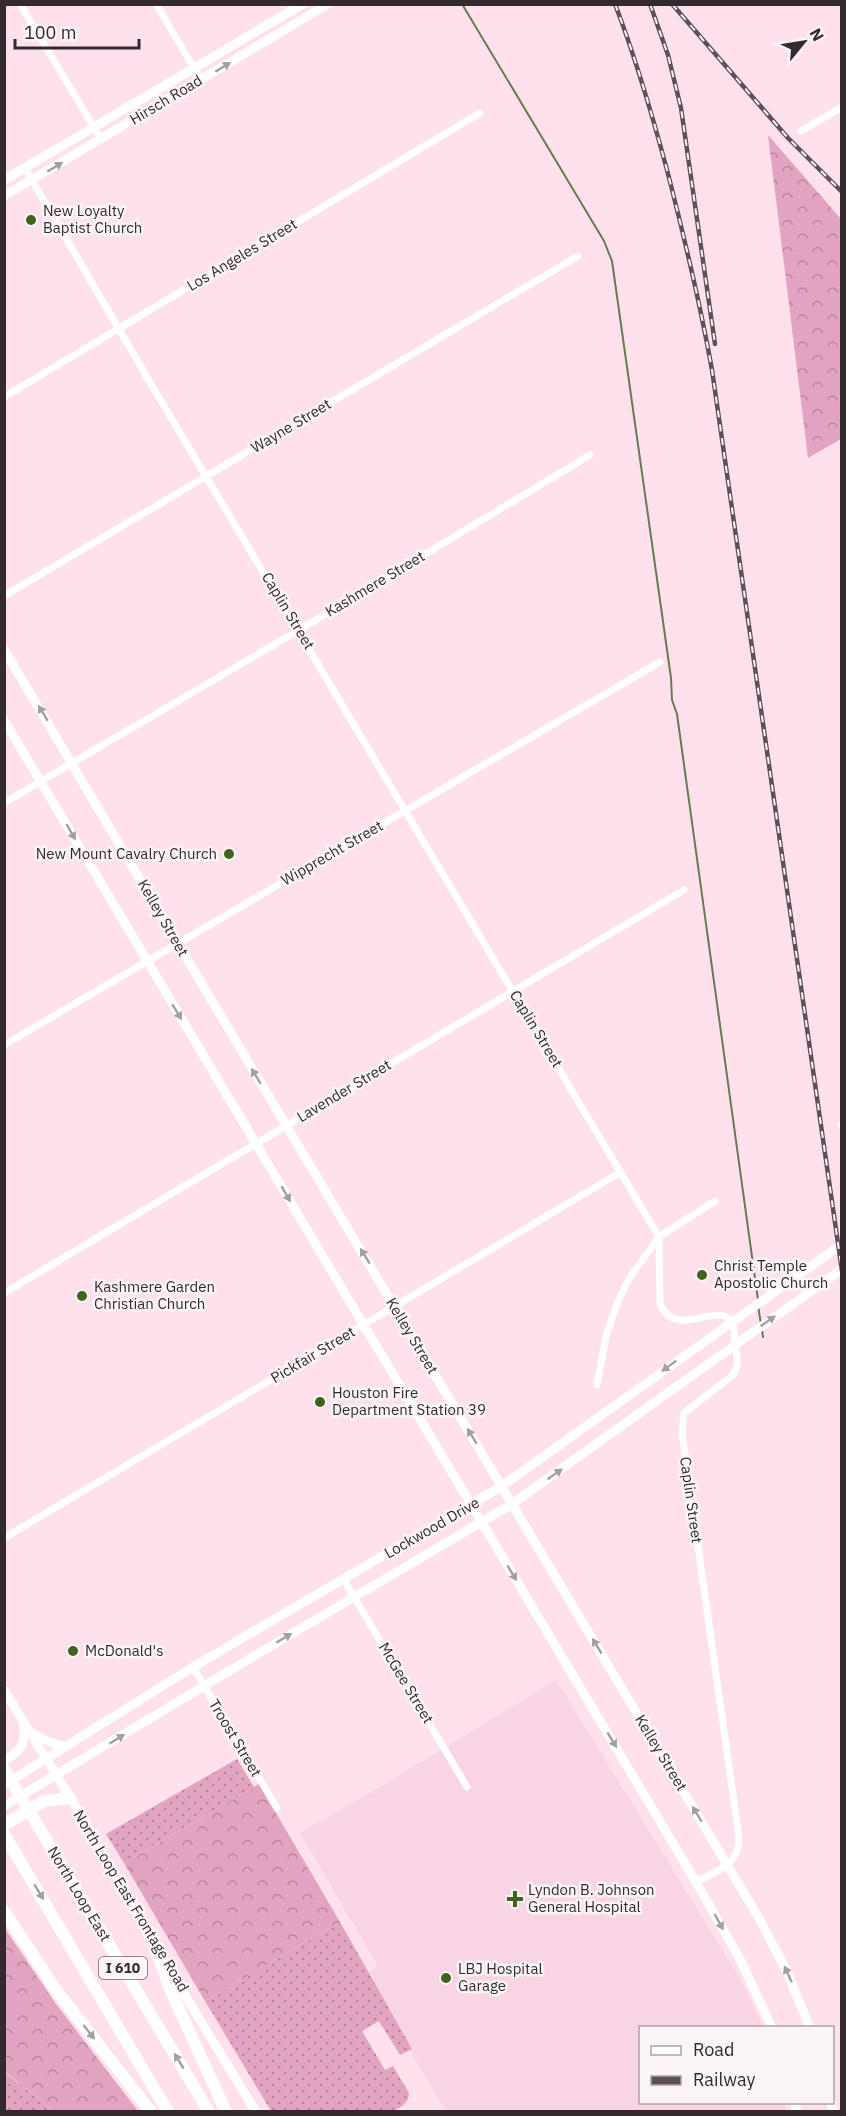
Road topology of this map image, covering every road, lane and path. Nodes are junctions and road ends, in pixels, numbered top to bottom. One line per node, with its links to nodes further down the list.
1 (20, 4): 9 (street)
2 (156, 4): 5 (street)
3 (303, 4): 5 (main road, Hirsch Road)
4 (328, 4): 6 (main road, Hirsch Road, one-way to 4)
5 (194, 68): 6 (street); 9 (main road, Hirsch Road)
6 (201, 80): 11 (main road, Hirsch Road)
7 (842, 107): 10 (street)
8 (480, 113): 17 (street, Los Angeles Street)
9 (94, 128): 11 (street); 12 (main road, Hirsch Road)
10 (801, 131)
11 (101, 140): 14 (main road, Hirsch Road, one-way to 11)
12 (25, 168): 13 (main road, Hirsch Road); 14 (street, Caplin Street)
13 (4, 180)
14 (32, 180): 15 (main road, Hirsch Road); 17 (street, Caplin Street)
15 (4, 196)
16 (578, 256): 20 (street, Wayne Street)
17 (119, 329): 18 (street, Los Angeles Street); 20 (street, Caplin Street)
18 (4, 397)
19 (590, 455): 22 (street, Kashmere Street)
20 (207, 477): 21 (street, Wayne Street); 22 (street, Caplin Street)
21 (4, 597)
22 (299, 630): 26 (street, Kashmere Street); 29 (street, Caplin Street)
23 (4, 649): 26 (main road, Kelley Street, one-way to 23)
24 (660, 662): 29 (street, Wipprecht Street)
25 (4, 720): 27 (main road)
26 (73, 764): 27 (street, Kashmere Street); 31 (main road, Kelley Street)
27 (41, 782): 28 (street, Kashmere Street); 32 (main road, one-way to 32)
28 (4, 803)
29 (406, 810): 31 (street, Wipprecht Street); 33 (street, Caplin Street)
30 (684, 890): 33 (street, Lavender Street)
31 (178, 944): 32 (street, Wipprecht Street); 35 (main road, Kelley Street, one-way to 31)
32 (147, 962): 34 (street, Wipprecht Street); 36 (main road, one-way to 36)
33 (513, 991): 35 (street, Lavender Street); 37 (street, Caplin Street)
34 (4, 1045)
35 (286, 1126): 36 (street, Lavender Street); 43 (main road, Kelley Street, one-way to 35)
36 (257, 1143): 42 (street, Lavender Street); 44 (main road, one-way to 44)
37 (621, 1172): 39 (street, Caplin Street); 43 (street, Pickfair Street)
38 (715, 1201): 39 (street)
39 (659, 1237): 45 (street); 69 (street, Caplin Street)
40 (842, 1244): 46 (main road, Lockwood Drive, one-way to 46)
41 (842, 1269): 47 (main road, Lockwood Drive, one-way to 41)
42 (4, 1293)
43 (395, 1306): 44 (street, Pickfair Street); 46 (main road, Kelley Street, one-way to 43)
44 (363, 1325): 48 (main road); 50 (street, Pickfair Street)
45 (597, 1385)
46 (502, 1486): 47 (main road, Kelley Street); 48 (main road, Lockwood Drive)
47 (513, 1504): 49 (main road, Lockwood Drive); 69 (main road, Kelley Street, one-way to 47)
48 (471, 1505): 49 (main road); 51 (main road, Lockwood Drive)
49 (482, 1523): 52 (main road, Lockwood Drive); 70 (main road, one-way to 70)
50 (4, 1538)
51 (344, 1580): 52 (street, McGee Street); 53 (main road, Lockwood Drive)
52 (354, 1597): 54 (main road, Lockwood Drive, one-way to 52); 63 (street, McGee Street)
53 (193, 1667): 54 (street, Troost Street); 57 (main road, Lockwood Drive)
54 (204, 1686): 61 (main road, Lockwood Drive, one-way to 54); 66 (street, Troost Street)
55 (4, 1690): 56 (main road, North Loop East Frontage Road)
56 (27, 1727): 57 (main road); 58 (main road, North Loop East Frontage Road); 59 (main road)
57 (66, 1747): 58 (main road, Lockwood Drive)
58 (47, 1760): 61 (main road, North Loop East Frontage Road); 62 (main road, Lockwood Drive)
59 (4, 1761)
60 (4, 1769): 77 (highway, North Loop East / I 610, one-way to 60)
61 (57, 1776): 64 (main road, North Loop East Frontage Road); 65 (main road, Lockwood Drive)
62 (4, 1785)
63 (467, 1786)
64 (70, 1798): 67 (highway); 72 (main road, North Loop East Frontage Road)
65 (4, 1806)
66 (277, 1808)
67 (4, 1825)
68 (7, 1838): 76 (highway, I 610, one-way to 76)
69 (727, 1864): 70 (street); 74 (main road, Kelley Street, one-way to 69)
70 (696, 1882): 73 (main road, one-way to 73)
71 (4, 1911): 75 (highway, one-way to 75)
72 (155, 1946): 78 (highway); 79 (main road, North Loop East Frontage Road)
73 (771, 2026)
74 (809, 2026)
75 (151, 2112)
76 (168, 2112)
77 (209, 2112)
78 (226, 2112)
79 (256, 2112)

